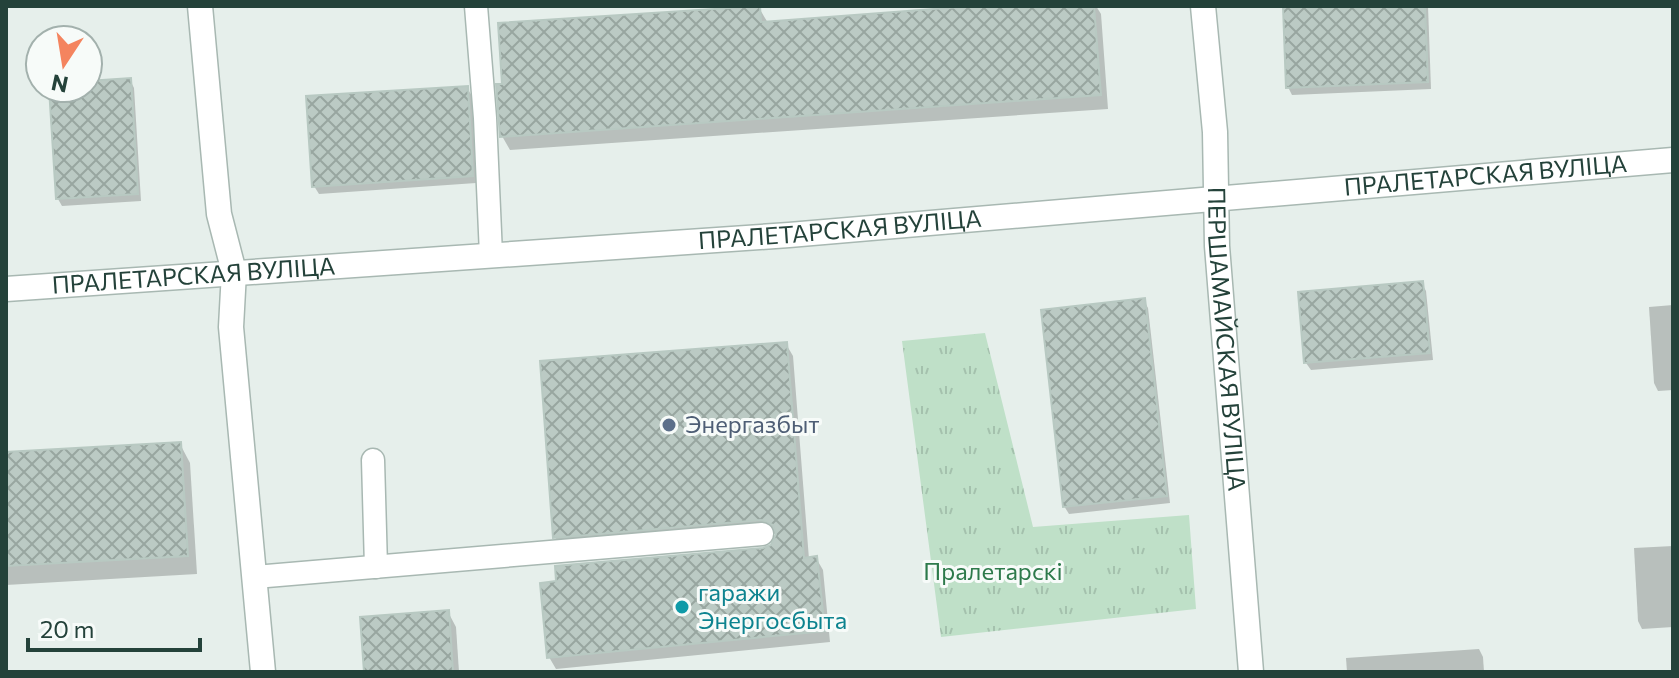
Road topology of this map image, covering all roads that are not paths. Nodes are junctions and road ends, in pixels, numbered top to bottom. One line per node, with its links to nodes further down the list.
1 (200, 6): 7 (street)
2 (476, 6): 6 (lane)
3 (1203, 6): 5 (street, ПЕРШАМАЙСКАЯ ВУЛІЦА)
4 (1673, 160): 5 (street, ПРАЛЕТАРСКАЯ ВУЛІЦА)
5 (1218, 200): 6 (street, ПРАЛЕТАРСКАЯ ВУЛІЦА); 14 (street, ПЕРШАМАЙСКАЯ ВУЛІЦА)
6 (491, 255): 7 (street, ПРАЛЕТАРСКАЯ ВУЛІЦА)
7 (234, 272): 8 (street, ПРАЛЕТАРСКАЯ ВУЛІЦА); 12 (street)
8 (6, 289)
9 (373, 460): 11 (lane)
10 (762, 534): 11 (lane)
11 (376, 567): 12 (lane)
12 (255, 577): 13 (street)
13 (263, 672)
14 (1251, 672)

